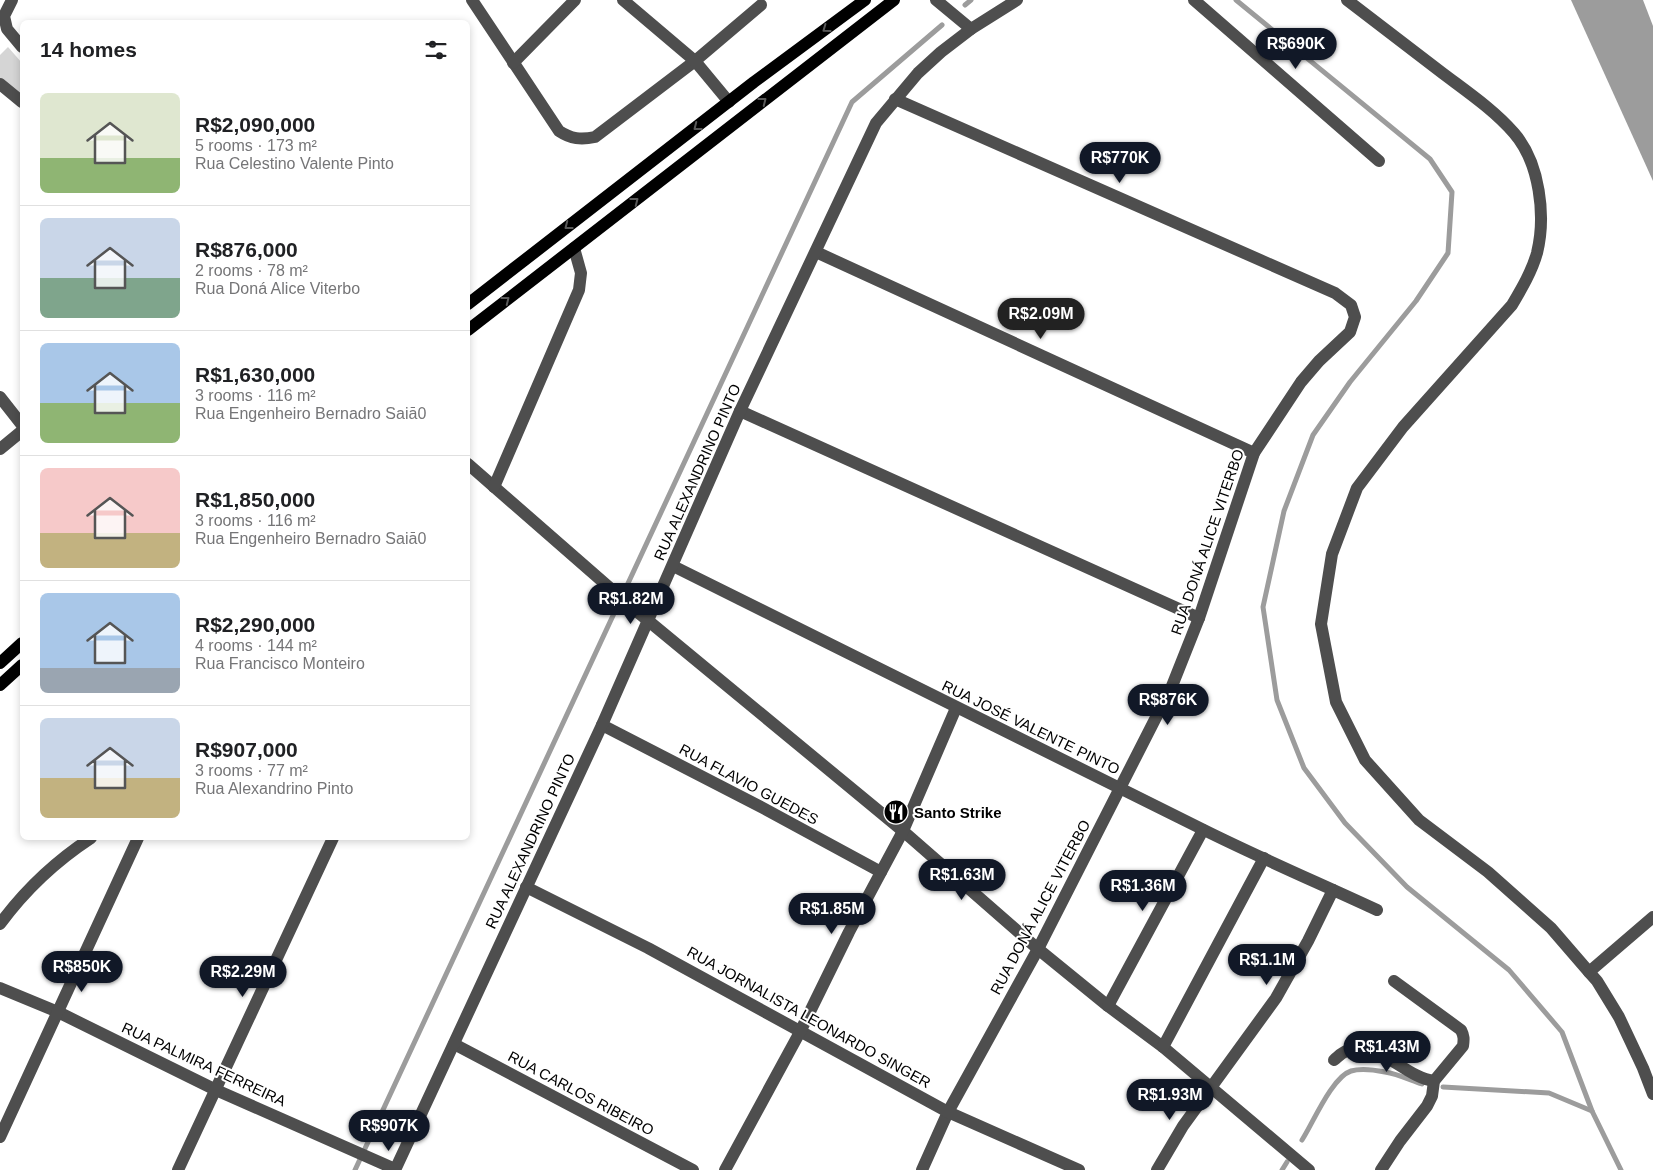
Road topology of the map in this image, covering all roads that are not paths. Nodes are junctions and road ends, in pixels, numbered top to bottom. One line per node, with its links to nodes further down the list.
1 (12, 0): 13 (street)
2 (472, 0): 15 (street)
3 (574, 0): 15 (street)
4 (623, 0): 14 (street)
5 (866, 0): 19 (main road, one-way to 19)
6 (894, 0): 21 (main road, one-way to 6)
7 (936, 0): 12 (street)
8 (1017, 0): 12 (street, RUA ALEXANDRINO PINTO)
9 (1194, 0): 20 (street)
10 (1347, 0): 56 (street)
11 (761, 5): 14 (street)
12 (971, 29): 17 (street, RUA ALEXANDRINO PINTO)
13 (20, 45)
14 (695, 61): 15 (street); 19 (street)
15 (514, 63)
16 (0, 84): 18 (street)
17 (895, 99): 22 (street, RUA ALEXANDRINO PINTO); 30 (street, RUA DONÁ ALICE VITERBO)
18 (20, 100)
19 (729, 102): 23 (main road, one-way to 23)
20 (1379, 161)
21 (574, 248): 24 (main road, one-way to 21); 32 (street)
22 (816, 252): 26 (street, RUA ALEXANDRINO PINTO); 30 (street)
23 (470, 302)
24 (470, 328)
25 (0, 397): 27 (street)
26 (740, 411): 33 (street, RUA ALEXANDRINO PINTO); 34 (street)
27 (20, 422)
28 (20, 433): 29 (street)
29 (0, 449)
30 (1254, 453): 34 (street, RUA DONÁ ALICE VITERBO)
31 (470, 466): 32 (street)
32 (494, 487): 35 (street)
33 (673, 566): 35 (street, RUA ALEXANDRINO PINTO); 40 (street, RUA JOSÉ VALENTE PINTO)
34 (1199, 618): 42 (street, RUA DONÁ ALICE VITERBO)
35 (648, 621): 41 (street, RUA ALEXANDRINO PINTO); 44 (street)
36 (20, 650): 37 (main road)
37 (0, 663)
38 (20, 672): 39 (main road)
39 (0, 685)
40 (956, 708): 42 (street, RUA JOSÉ VALENTE PINTO); 44 (street)
41 (602, 725): 49 (street, RUA FLAVIO GUEDES); 50 (street, RUA ALEXANDRINO PINTO)
42 (1120, 790): 43 (street, RUA JOSÉ VALENTE PINTO); 55 (street, RUA DONÁ ALICE VITERBO)
43 (1203, 830): 48 (street, RUA JOSÉ VALENTE PINTO); 59 (street)
44 (902, 831): 49 (street); 55 (street)
45 (88, 840): 54 (street)
46 (137, 840): 60 (street)
47 (332, 840): 67 (street)
48 (1264, 858): 51 (street, RUA JOSÉ VALENTE PINTO); 63 (street)
49 (881, 872): 61 (street)
50 (526, 887): 61 (street, RUA JORNALISTA LEONARDO SINGER); 62 (street, RUA ALEXANDRINO PINTO)
51 (1333, 890): 52 (street, RUA JOSÉ VALENTE PINTO); 66 (street)
52 (1377, 910)
53 (1653, 916): 56 (street)
54 (0, 924)
55 (1038, 949): 59 (street); 69 (street, RUA DONÁ ALICE VITERBO)
56 (1589, 972): 68 (street)
57 (1394, 981): 65 (street)
58 (0, 988): 60 (street, RUA PALMIRA FERREIRA)
59 (1108, 1006): 63 (street)
60 (58, 1012): 67 (street, RUA PALMIRA FERREIRA); 70 (street)
61 (800, 1032): 69 (street, RUA JORNALISTA LEONARDO SINGER); 74 (street)
62 (454, 1044): 72 (street, RUA ALEXANDRINO PINTO); 73 (street, RUA CARLOS RIBEIRO)
63 (1163, 1047): 66 (street)
64 (1334, 1060): 65 (street)
65 (1434, 1081): 79 (street)
66 (1212, 1088): 77 (street); 78 (street)
67 (216, 1090): 71 (street); 72 (street, RUA PALMIRA FERREIRA)
68 (1653, 1094)
69 (948, 1112): 75 (street, RUA DONÁ ALICE VITERBO); 76 (street, RUA JORNALISTA LEONARDO SINGER)
70 (0, 1136)
71 (178, 1170)
72 (395, 1170)
73 (693, 1170)
74 (725, 1170)
75 (922, 1170)
76 (1079, 1170)
77 (1157, 1170)
78 (1309, 1170)
79 (1381, 1170)

